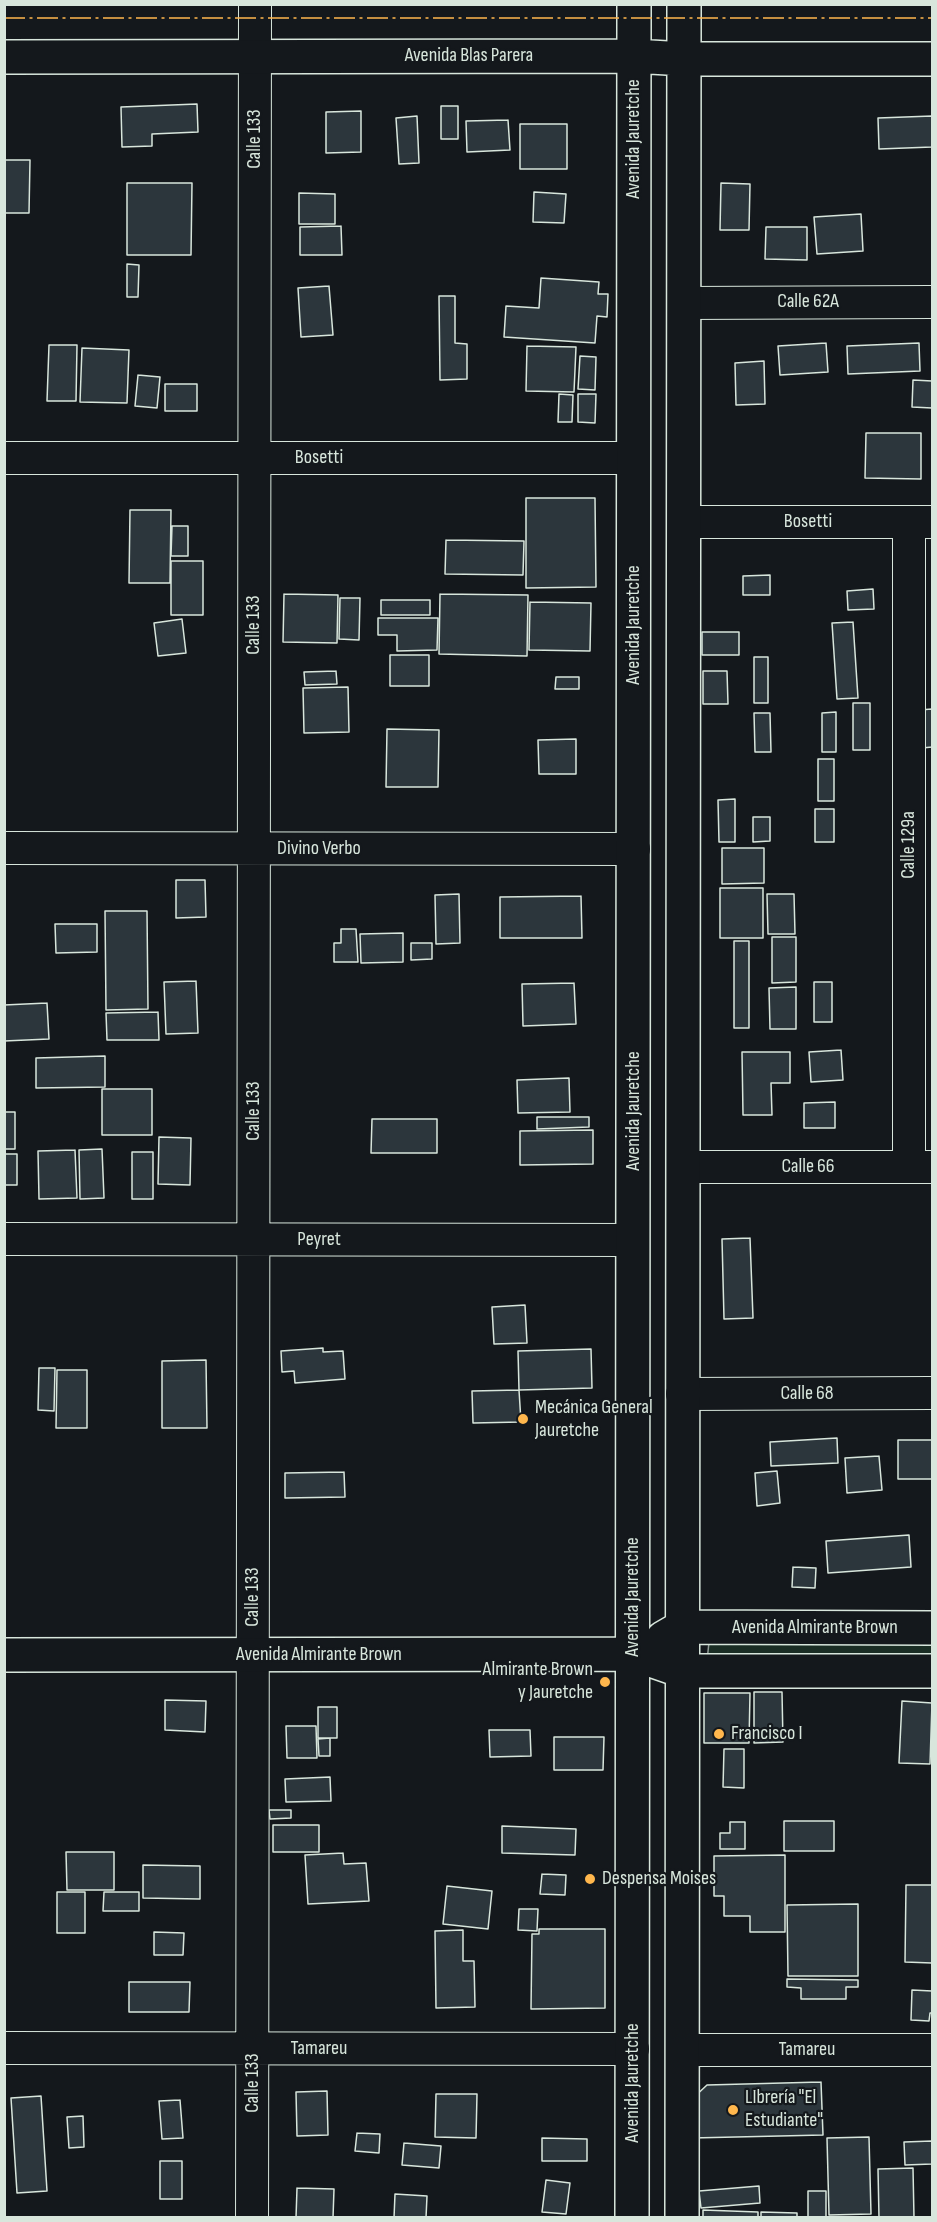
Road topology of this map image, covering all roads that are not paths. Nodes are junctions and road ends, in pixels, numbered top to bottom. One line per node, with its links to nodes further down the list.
1 (255, 4): 6 (street, Calle 133)
2 (634, 4): 4 (main road, Avenida Jauretche)
3 (684, 4): 7 (main road)
4 (633, 56): 6 (main road, Avenida Blas Parera); 7 (main road, Avenida Blas Parera); 13 (main road, Avenida Jauretche)
5 (4, 57): 6 (main road, Avenida Blas Parera)
6 (255, 57): 12 (street, Calle 133)
7 (684, 59): 8 (main road, Avenida Blas Parera); 10 (main road)
8 (933, 59)
9 (933, 302): 10 (street, Calle 62A)
10 (684, 303): 14 (main road)
11 (4, 458): 12 (street, Bosetti)
12 (255, 458): 13 (street, Bosetti); 17 (street, Calle 133)
13 (633, 458): 18 (main road, Avenida Jauretche)
14 (684, 522): 15 (street, Bosetti); 19 (main road)
15 (921, 522): 20 (street, Calle 129a)
16 (4, 848): 17 (street, Divino Verbo)
17 (254, 849): 18 (street, Divino Verbo); 22 (street, Calle 133)
18 (634, 849): 23 (main road, Avenida Jauretche)
19 (683, 1167): 20 (street, Calle 66); 25 (main road)
20 (921, 1167)
21 (4, 1239): 22 (street, Peyret)
22 (254, 1240): 23 (street, Peyret); 30 (street, Calle 133)
23 (633, 1240): 28 (main road, Avenida Jauretche)
24 (933, 1393): 25 (street, Calle 68)
25 (682, 1394): 26 (main road)
26 (682, 1627): 27 (main road, Avenida Almirante Brown); 28 (main road, Avenida Almirante Brown); 31 (main road)
27 (933, 1628)
28 (633, 1654): 30 (main road, Avenida Almirante Brown); 31 (main road, Avenida Almirante Brown); 35 (main road, Avenida Jauretche)
29 (4, 1655): 30 (main road, Avenida Almirante Brown)
30 (253, 1655): 34 (street, Calle 133)
31 (682, 1671): 32 (main road, Avenida Almirante Brown); 36 (main road)
32 (933, 1671)
33 (4, 2048): 34 (street, Tamareu)
34 (253, 2049): 35 (street, Tamareu); 38 (street, Calle 133)
35 (633, 2049): 39 (main road, Avenida Jauretche)
36 (682, 2050): 37 (street, Tamareu); 40 (main road)
37 (933, 2050)
38 (252, 2217)
39 (633, 2217)
40 (682, 2217)

